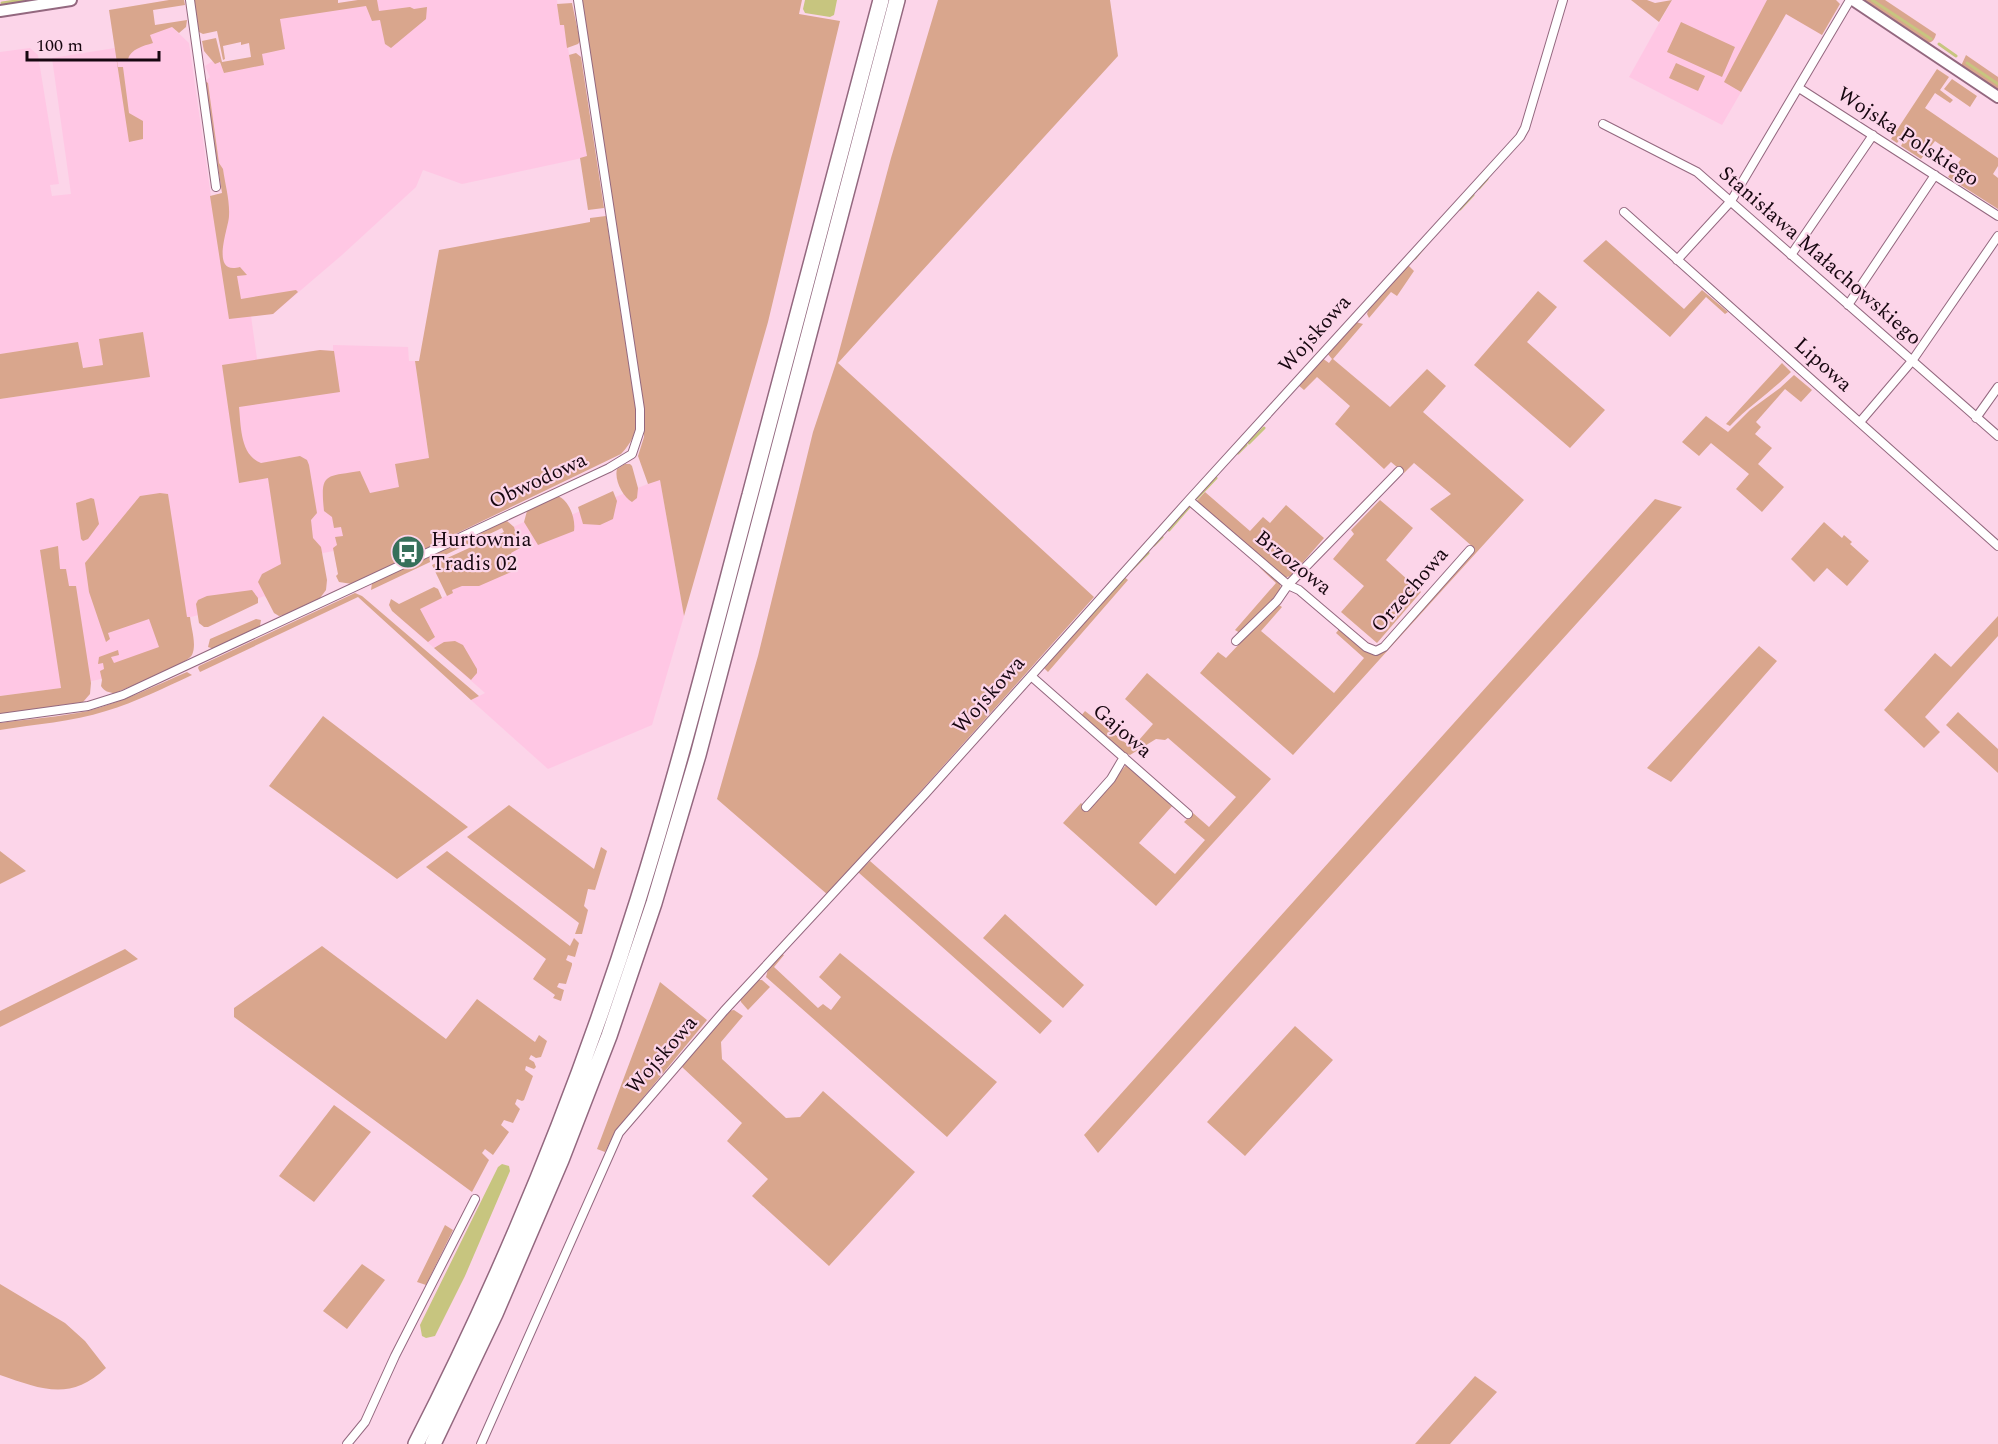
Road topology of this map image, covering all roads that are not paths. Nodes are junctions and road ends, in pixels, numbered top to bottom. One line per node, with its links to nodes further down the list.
1 (71, 0): 8 (street)
2 (190, 0): 14 (street)
3 (578, 0): 35 (street, Obwodowa)
4 (881, 0): 41 (highway)
5 (897, 0): 42 (highway)
6 (1563, 0): 28 (street, Wojskowa)
7 (1852, 0): 9 (street); 10 (street)
8 (0, 11)
9 (1799, 88): 12 (street, Wojska Polskiego); 15 (street)
10 (1998, 97)
11 (1603, 123): 15 (street, Stanisława Małachowskiego)
12 (1873, 135): 13 (street, Wojska Polskiego); 19 (street)
13 (1935, 175): 17 (street, Wojska Polskiego); 21 (street)
14 (216, 188)
15 (1731, 201): 19 (street, Stanisława Małachowskiego); 20 (street)
16 (1624, 212): 20 (street, Lipowa)
17 (1998, 216)
18 (1998, 236): 22 (street)
19 (1791, 255): 21 (street, Stanisława Małachowskiego)
20 (1677, 260): 25 (street, Lipowa)
21 (1848, 305): 22 (street, Stanisława Małachowskiego)
22 (1912, 361): 24 (street, Stanisława Małachowskiego); 25 (street)
23 (1998, 387): 24 (street)
24 (1976, 418): 26 (street, Stanisława Małachowskiego)
25 (1860, 422): 29 (street, Lipowa)
26 (1998, 436)
27 (1399, 471): 31 (street)
28 (1189, 500): 31 (street, Brzozowa); 34 (street, Wojskowa)
29 (1998, 546)
30 (1470, 549): 33 (street, Orzechowa)
31 (1287, 585): 32 (street); 33 (street, Brzozowa)
32 (1236, 641)
33 (1376, 651)
34 (1031, 676): 36 (street, Gajowa); 43 (street, Wojskowa)
35 (0, 718)
36 (1124, 757): 37 (street); 38 (street, Gajowa)
37 (1086, 807)
38 (1188, 814)
39 (475, 1198): 40 (street)
40 (347, 1444)
41 (416, 1444)
42 (434, 1444)
43 (481, 1444)

